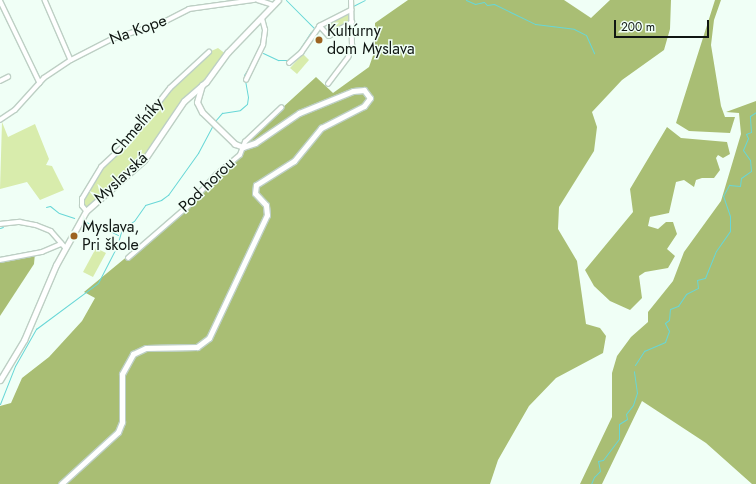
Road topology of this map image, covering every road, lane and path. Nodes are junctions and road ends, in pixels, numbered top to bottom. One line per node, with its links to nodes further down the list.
1 (0, 0): 17 (street)
2 (45, 0): 12 (street)
3 (254, 0): 12 (street, Na Kope)
4 (258, 0): 6 (street)
5 (278, 0): 6 (street, Myslavská)
6 (273, 5): 8 (street, Myslavská)
7 (351, 6): 9 (street); 10 (street)
8 (262, 19): 15 (street); 19 (street, Myslavská)
9 (352, 22): 10 (street); 18 (street)
10 (320, 26): 13 (street)
11 (209, 52): 25 (street, Chmeľníky)
12 (71, 60): 17 (street, Na Kope)
13 (289, 63)
14 (8, 77): 16 (street)
15 (246, 80)
16 (0, 81)
17 (40, 83): 23 (street, Na Kope)
18 (328, 84)
19 (202, 85): 20 (street, Myslavská); 21 (street)
20 (184, 101): 21 (street); 25 (street, Myslavská)
21 (197, 102): 24 (street)
22 (281, 108): 24 (street, Pod horou)
23 (0, 120)
24 (243, 147): 28 (street, Pod horou); 31 (street)
25 (86, 211): 27 (street, Myslavská)
26 (0, 224): 27 (street)
27 (63, 245): 29 (street); 30 (street, Myslavská)
28 (128, 258)
29 (0, 260)
30 (0, 380)
31 (61, 484)

